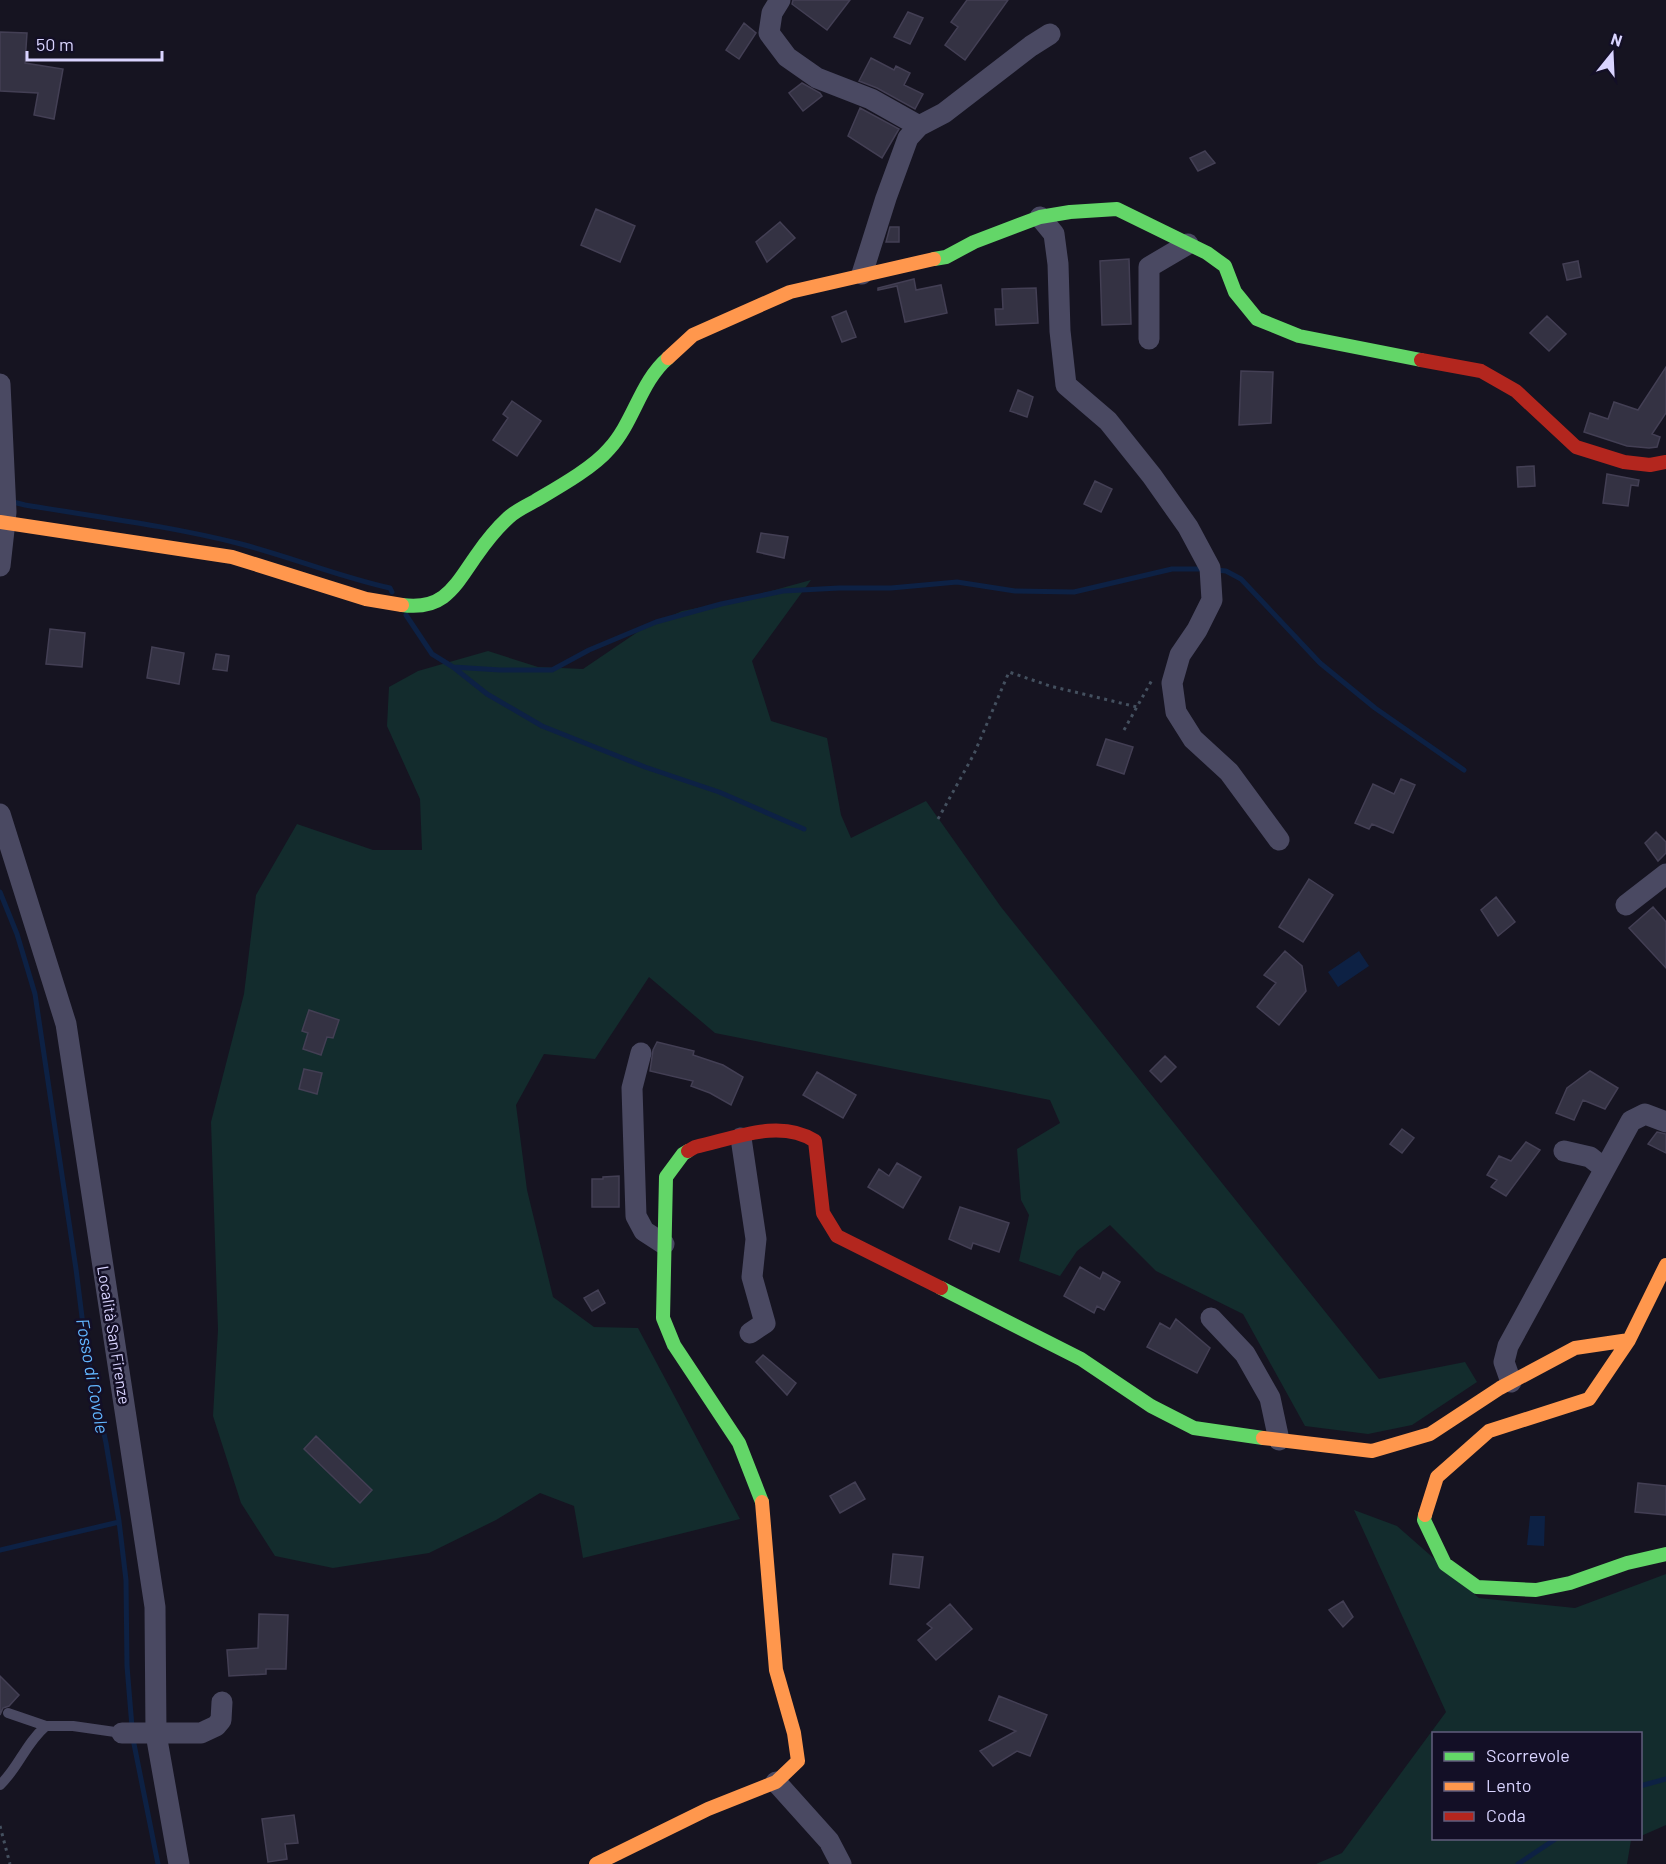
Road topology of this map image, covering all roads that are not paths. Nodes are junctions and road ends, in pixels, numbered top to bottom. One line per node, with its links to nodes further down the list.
1 (780, 0): 3 (street)
2 (1050, 34): 3 (street)
3 (919, 126): 6 (street)
4 (1040, 217): 5 (street); 6 (street); 13 (street)
5 (1188, 244): 7 (street); 9 (street)
6 (862, 274): 10 (street)
7 (1149, 339)
8 (0, 384): 10 (street)
9 (1666, 462)
10 (4, 519): 11 (street)
11 (0, 566)
12 (0, 814): 32 (street, Località San Firenze)
13 (1279, 840)
14 (1666, 874): 15 (street)
15 (1626, 905)
16 (641, 1053): 21 (street)
17 (1666, 1122): 20 (street)
18 (741, 1138): 21 (street); 24 (street); 27 (street)
19 (1564, 1151): 20 (street)
20 (1605, 1169): 26 (street)
21 (664, 1244): 33 (street)
22 (1666, 1265): 25 (street)
23 (1211, 1318): 27 (street)
24 (750, 1334)
25 (1629, 1340): 26 (street); 28 (street)
26 (1511, 1382): 27 (street)
27 (1279, 1440)
28 (1666, 1554)
29 (222, 1702): 32 (street)
30 (8, 1713): 31 (lane)
31 (46, 1726): 32 (lane); 34 (lane)
32 (140, 1733): 35 (street, Località San Firenze)
33 (776, 1782): 36 (street); 37 (street)
34 (0, 1785)
35 (179, 1864)
36 (596, 1864)
37 (841, 1864)

